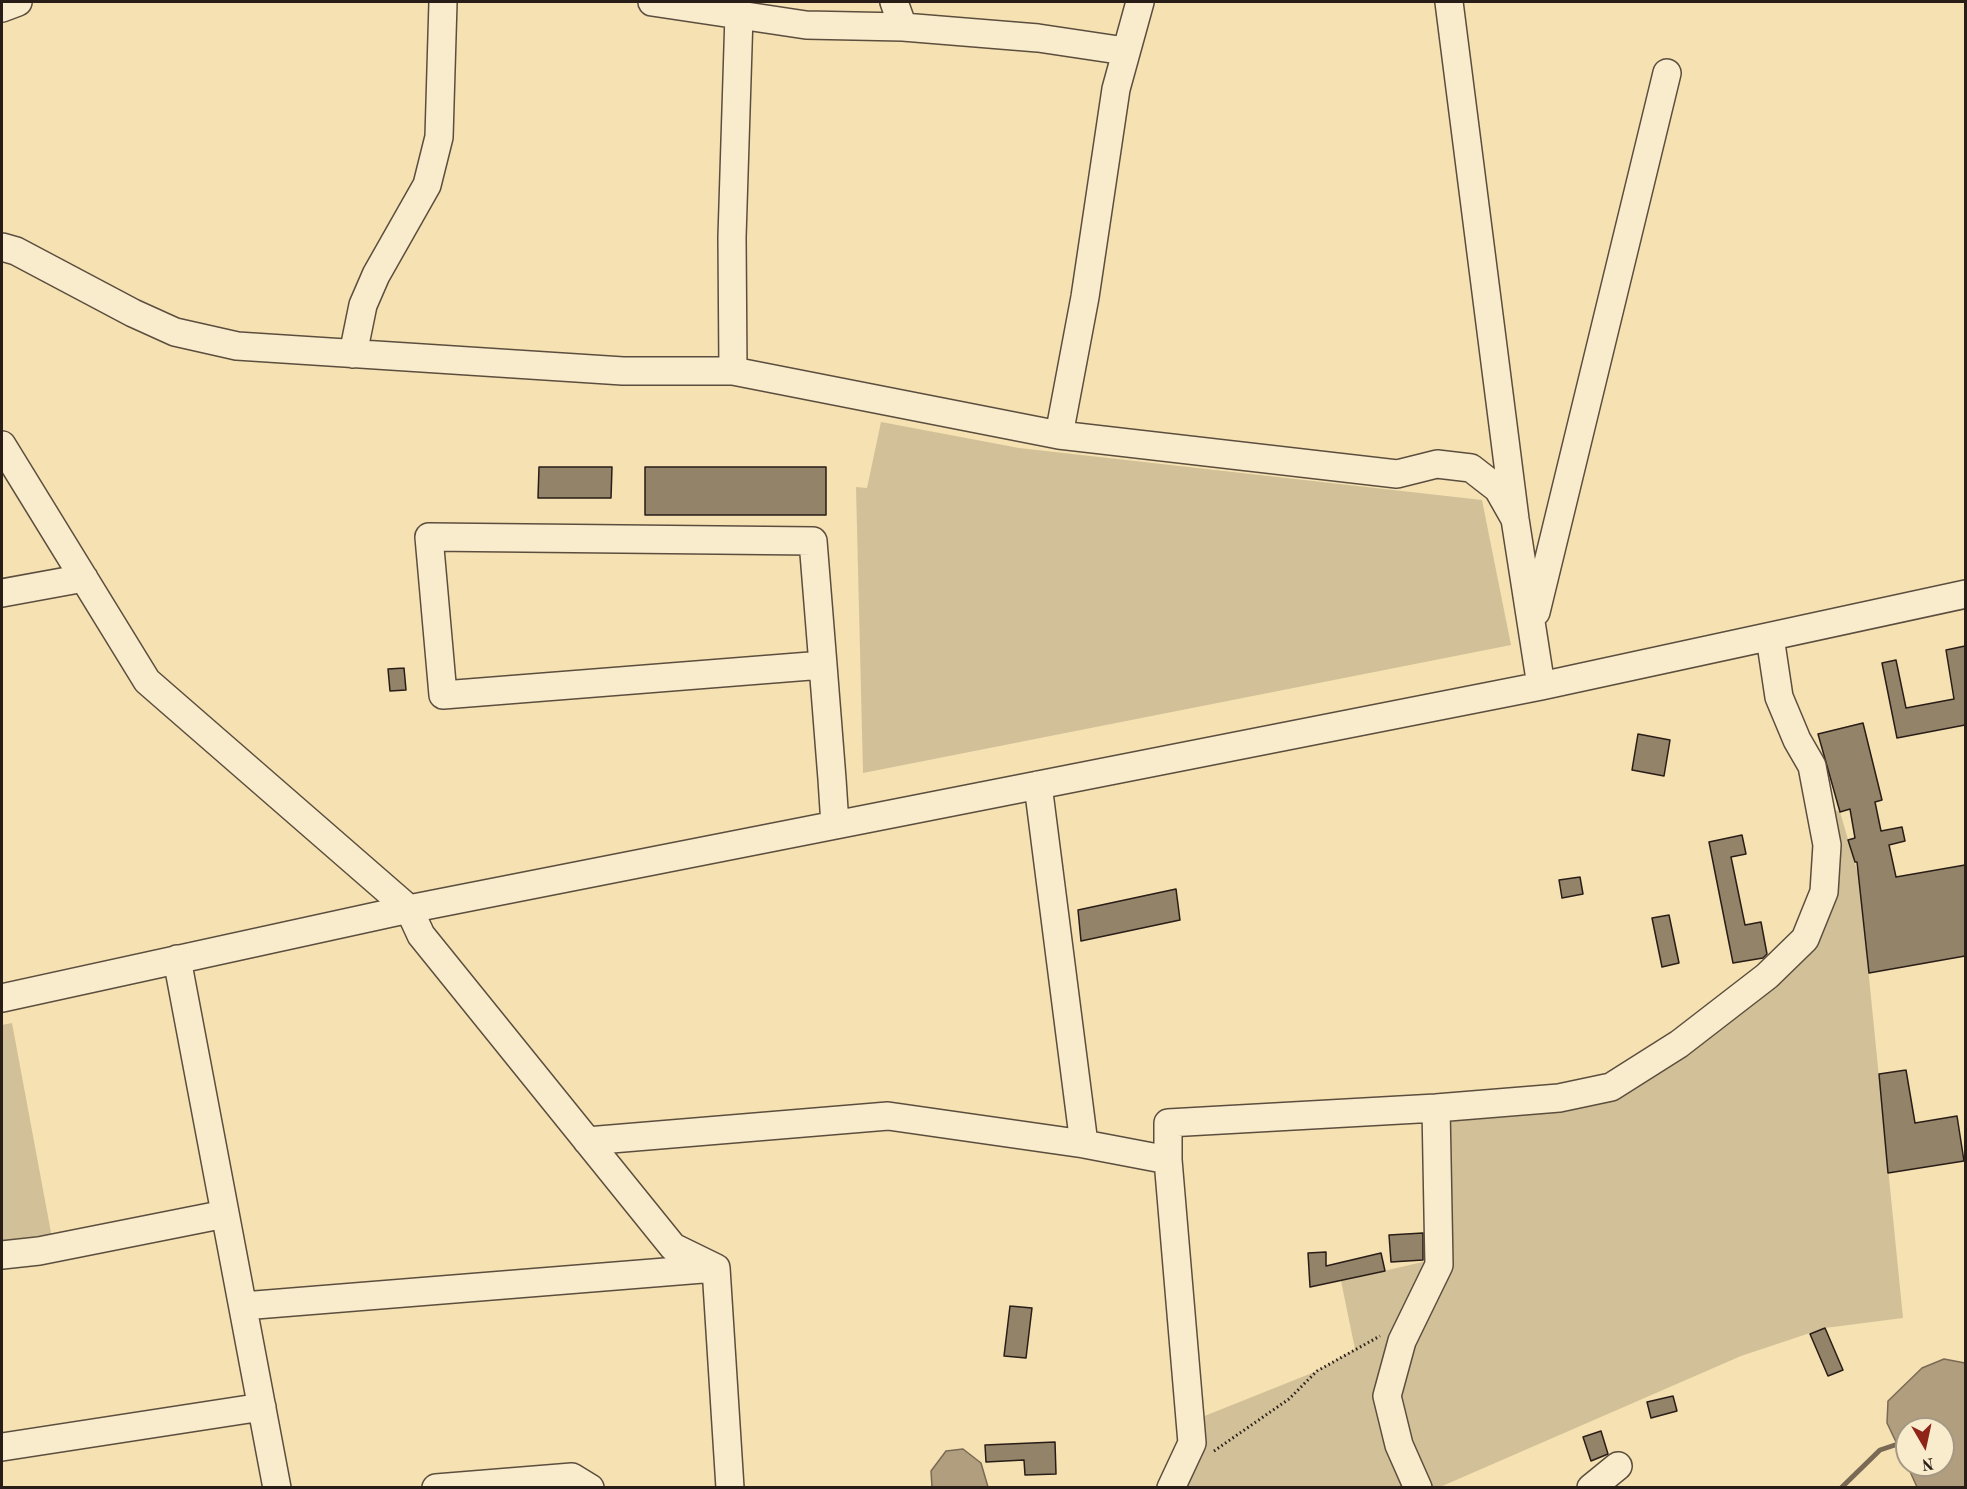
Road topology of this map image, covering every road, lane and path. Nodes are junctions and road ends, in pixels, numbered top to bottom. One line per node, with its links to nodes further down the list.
1 (18, 2): 7 (street)
2 (443, 2): 13 (street)
3 (652, 2): 8 (street)
4 (894, 2): 9 (street)
5 (1140, 2): 10 (street)
6 (1449, 2): 17 (street)
7 (2, 8)
8 (739, 15): 9 (street); 14 (street)
9 (903, 27): 10 (street)
10 (1125, 51): 15 (street)
11 (1667, 73): 21 (street)
12 (2, 247): 13 (street)
13 (353, 354): 14 (street)
14 (733, 371): 15 (street)
15 (1059, 435): 17 (street)
16 (2, 445): 18 (street)
17 (1515, 519): 21 (street)
18 (84, 578): 19 (street); 27 (street)
19 (2, 593)
20 (1965, 594): 22 (street)
21 (1533, 625): 24 (street)
22 (1770, 637): 24 (street); 30 (street)
23 (823, 665): 23 (street); 26 (street)
24 (1541, 686): 25 (street)
25 (1038, 785): 26 (street); 32 (street)
26 (835, 825): 27 (street)
27 (409, 909): 28 (street); 31 (street)
28 (177, 959): 29 (street); 34 (street)
29 (2, 998)
30 (1436, 1108): 33 (street); 38 (street)
31 (587, 1141): 32 (street); 36 (street)
32 (1084, 1144): 33 (street)
33 (1168, 1160): 47 (street)
34 (225, 1214): 35 (street); 37 (street)
35 (2, 1255)
36 (716, 1268): 37 (street); 46 (street)
37 (243, 1306): 39 (street)
38 (1402, 1341): 41 (path); 48 (street)
39 (262, 1407): 40 (street); 43 (street)
40 (2, 1447)
41 (1212, 1452)
42 (1618, 1466): 49 (street)
43 (277, 1488)
44 (436, 1488): 45 (street)
45 (590, 1488)
46 (730, 1488)
47 (1171, 1488)
48 (1418, 1488)
49 (1592, 1488)

